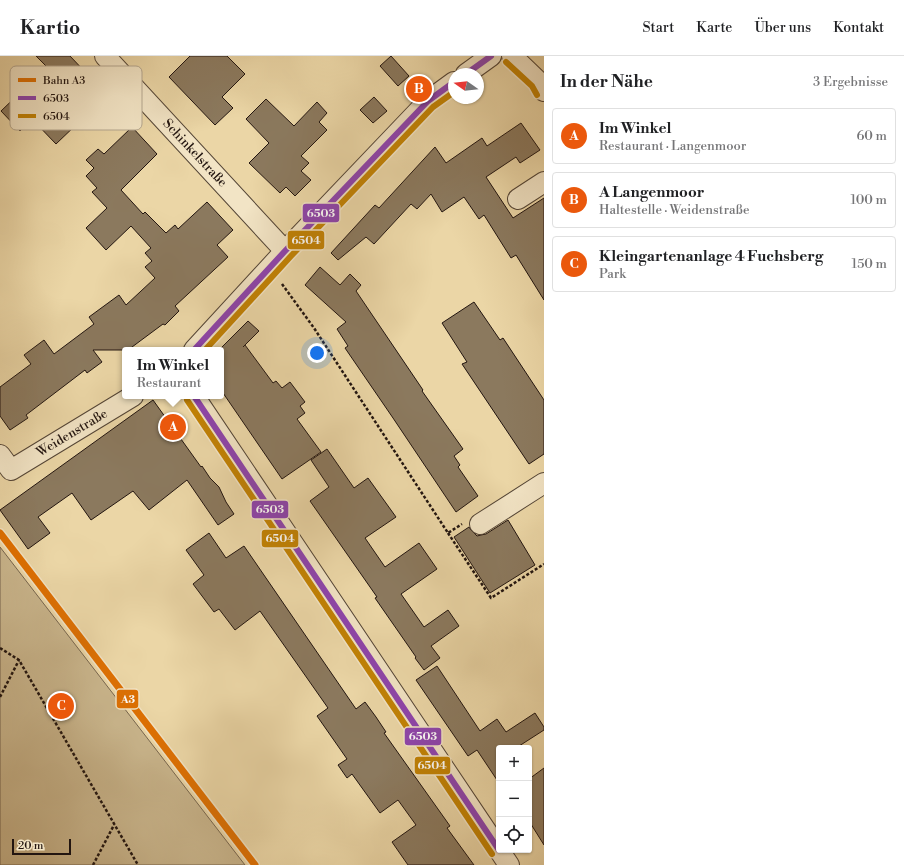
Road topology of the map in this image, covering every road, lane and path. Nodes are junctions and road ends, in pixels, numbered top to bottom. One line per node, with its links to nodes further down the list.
1 (105, 56): 4 (street, Schinkelstraße)
2 (490, 56): 5 (street)
3 (512, 56): 7 (street)
4 (114, 66)
5 (474, 68)
6 (448, 86): 11 (street)
7 (544, 91)
8 (142, 96): 11 (street, Schinkelstraße)
9 (544, 182): 10 (street)
10 (518, 199)
11 (285, 250): 12 (street)
12 (270, 268): 13 (street); 19 (path)
13 (197, 347)
14 (127, 399): 16 (street, Weidenstraße)
15 (196, 399): 25 (street)
16 (6, 462)
17 (544, 483): 18 (street)
18 (480, 524): 19 (path)
19 (448, 533): 20 (path)
20 (544, 564)
21 (0, 648): 22 (path)
22 (19, 660): 23 (path); 24 (path)
23 (0, 697)
24 (115, 825): 27 (path); 28 (path)
25 (496, 846)
26 (501, 853): 29 (street)
27 (93, 865)
28 (138, 865)
29 (509, 865)

